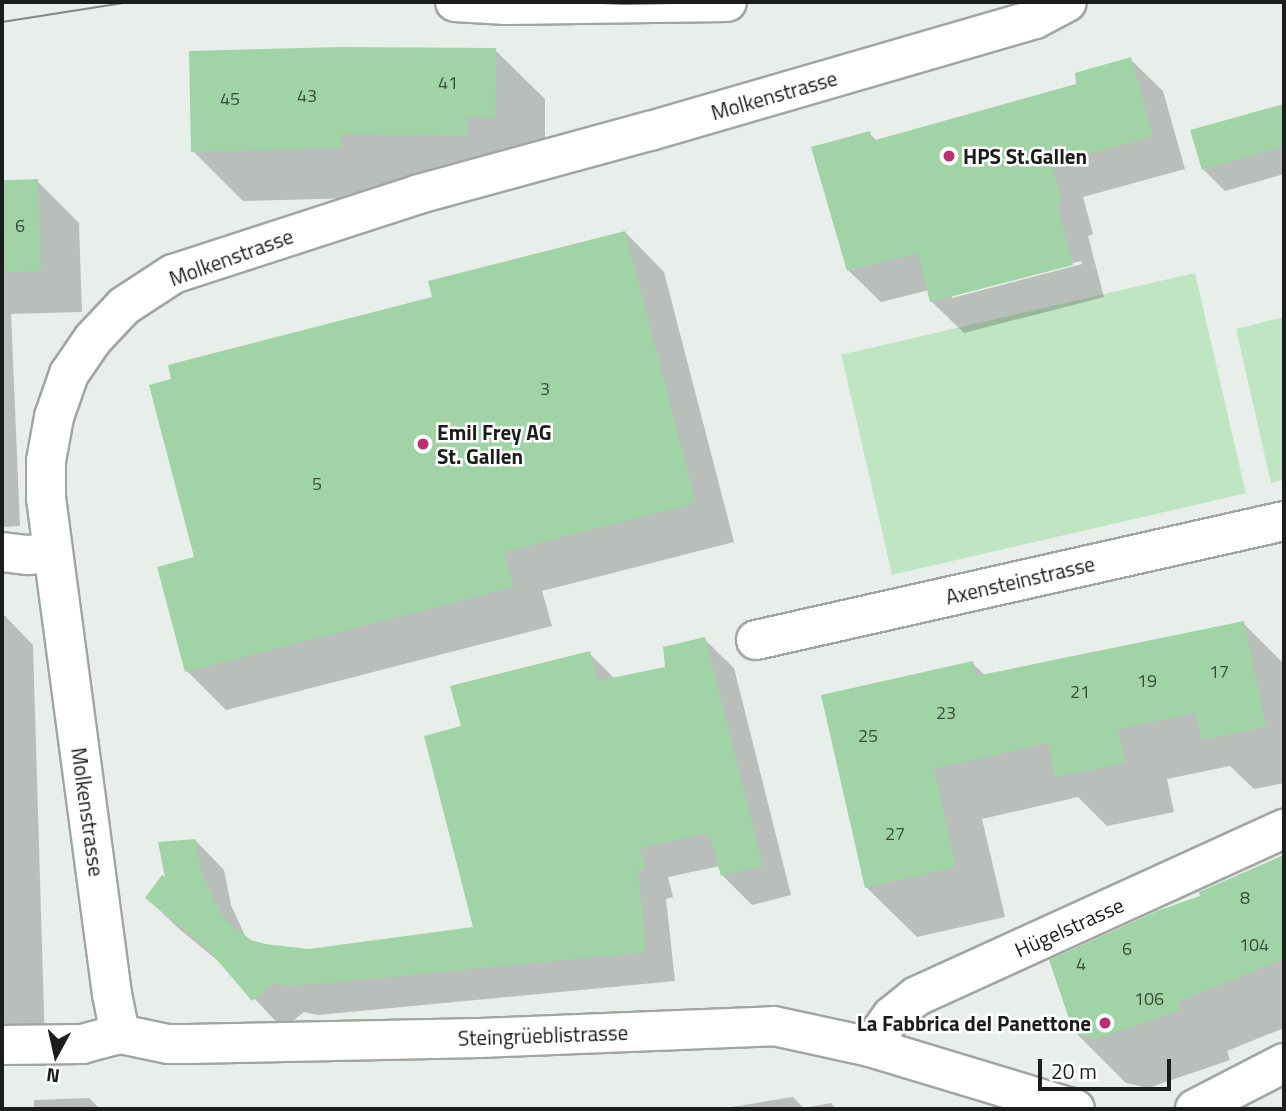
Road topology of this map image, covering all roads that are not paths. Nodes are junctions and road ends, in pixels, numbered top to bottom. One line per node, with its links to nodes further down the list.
1 (454, 2): 2 (street)
2 (727, 2)
3 (1067, 2): 6 (street, Molkenstrasse)
4 (1284, 520): 7 (street, Axensteinstrasse)
5 (2, 551): 6 (street)
6 (52, 553): 9 (street, Molkenstrasse)
7 (756, 640)
8 (1284, 829): 11 (street, Hügelstrasse)
9 (120, 1034): 10 (street, Steingrüeblistrasse); 11 (street, Steingrüeblistrasse)
10 (2, 1045)
11 (870, 1047): 13 (street, Steingrüeblistrasse)
12 (1284, 1063): 14 (street)
13 (1075, 1109)
14 (1195, 1109)

